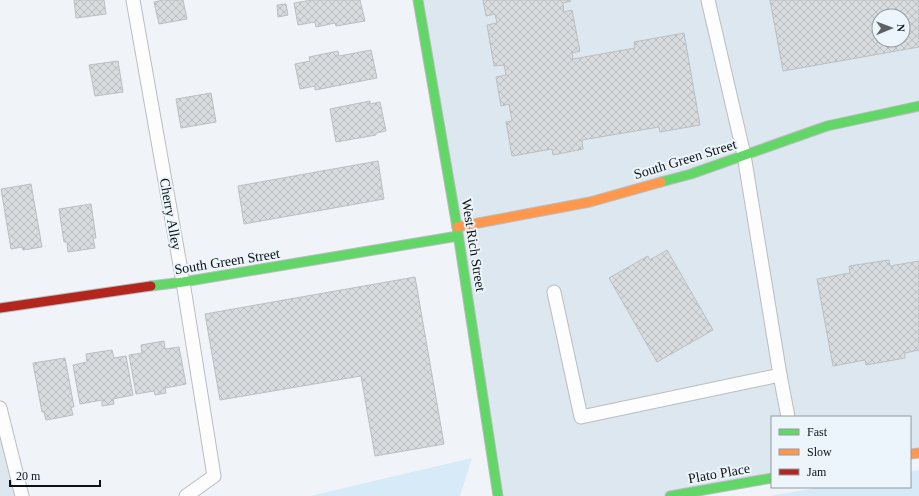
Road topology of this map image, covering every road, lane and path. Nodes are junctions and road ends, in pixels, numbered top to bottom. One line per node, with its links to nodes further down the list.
1 (133, 0): 7 (lane, Cherry Alley)
2 (418, 0): 6 (street, West Rich Street)
3 (708, 0): 5 (lane)
4 (919, 106): 5 (street, South Green Street)
5 (744, 155): 6 (street, South Green Street); 10 (lane)
6 (458, 231): 7 (street, South Green Street); 16 (street, West Rich Street)
7 (183, 282): 9 (street, South Green Street); 15 (lane, Cherry Alley)
8 (554, 292): 10 (lane)
9 (0, 308)
10 (780, 375): 12 (lane)
11 (0, 408): 14 (lane)
12 (788, 416)
13 (771, 478): 17 (street, Plato Place)
14 (22, 496)
15 (186, 496)
16 (498, 496)
17 (670, 496)

